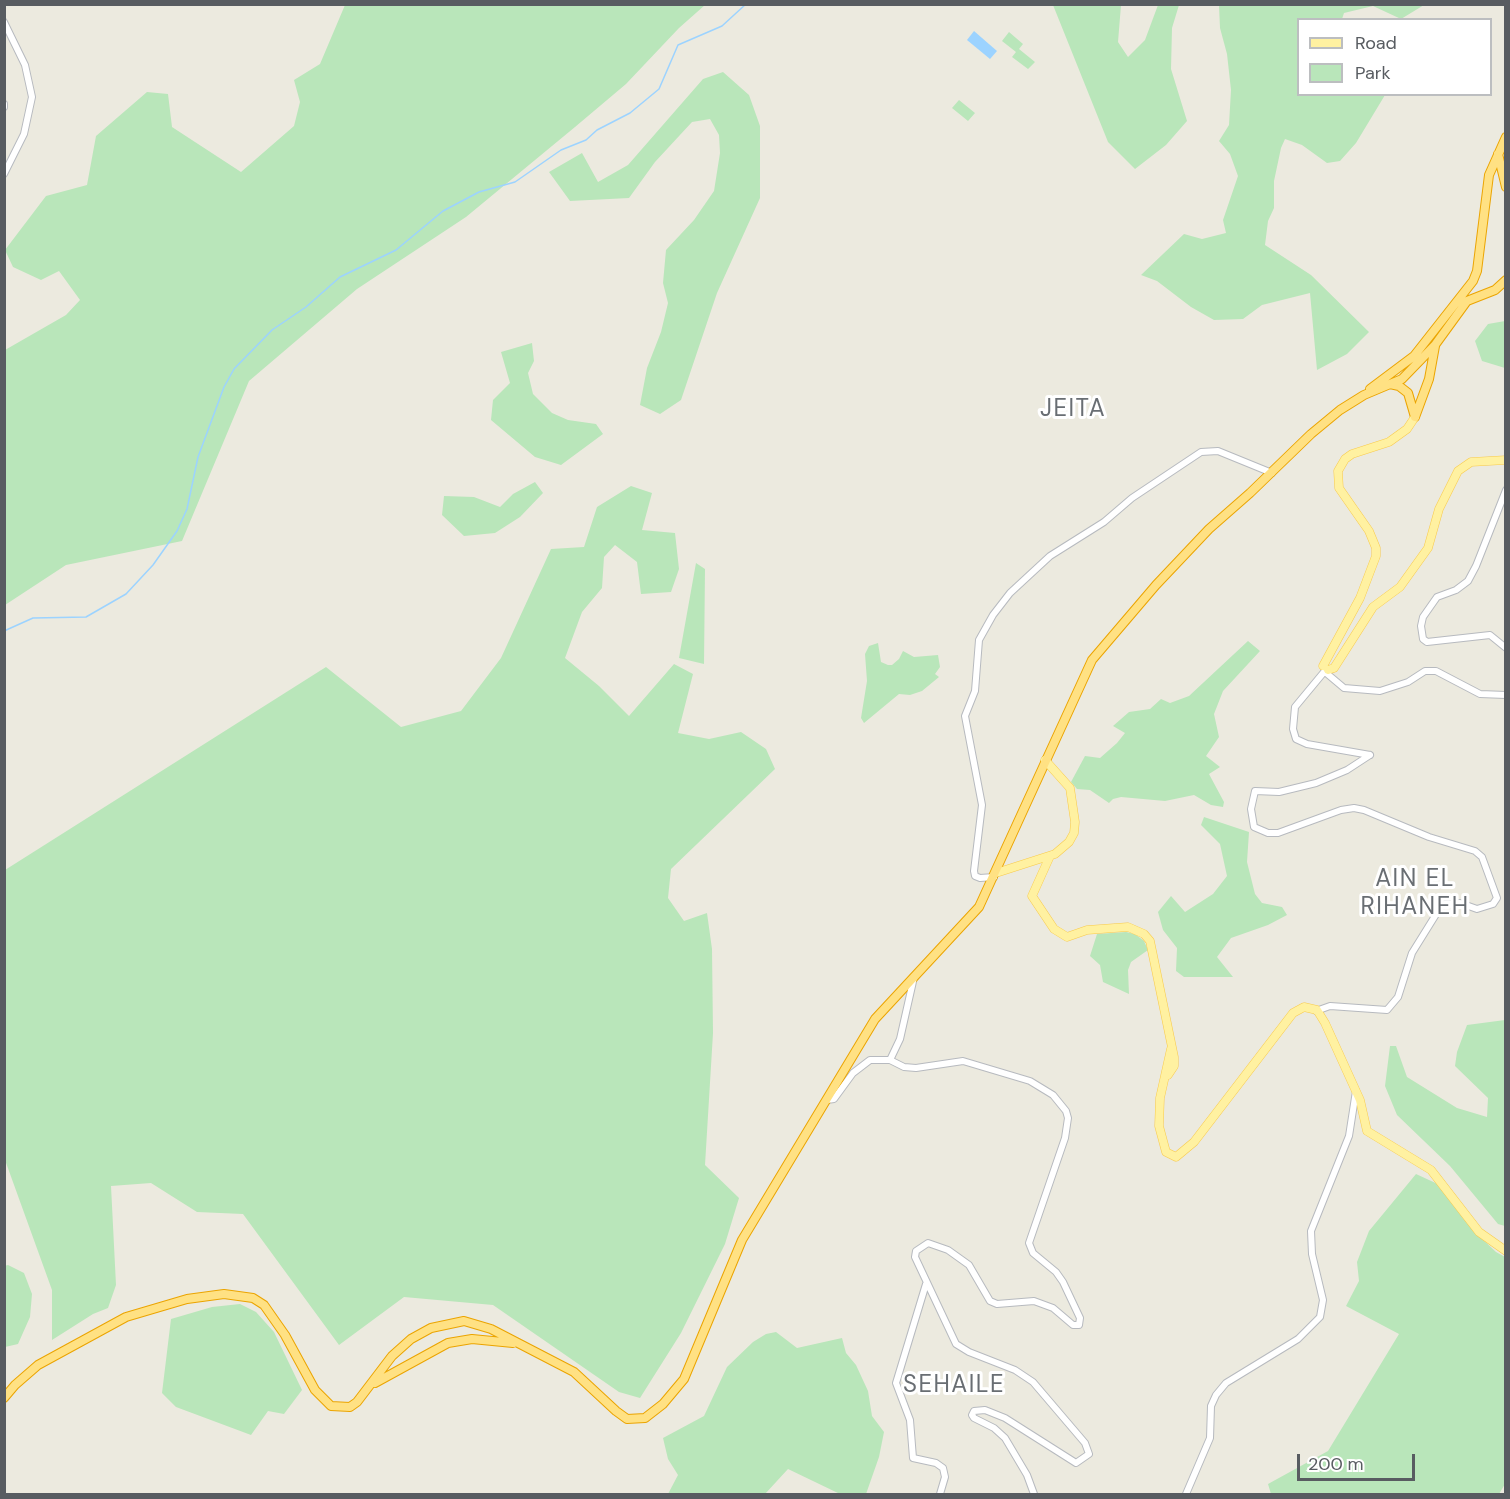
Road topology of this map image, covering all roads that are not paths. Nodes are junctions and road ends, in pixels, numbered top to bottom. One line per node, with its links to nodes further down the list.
1 (4, 22): 6 (street)
2 (1506, 137): 3 (highway)
3 (1498, 154): 4 (highway); 5 (highway)
4 (1491, 168): 5 (highway); 10 (highway)
5 (1502, 170): 7 (highway)
6 (4, 174)
7 (1506, 187)
8 (1506, 280): 9 (highway)
9 (1435, 345): 11 (highway); 15 (highway)
10 (1405, 365): 11 (highway); 14 (highway)
11 (1402, 379): 12 (highway); 13 (highway)
12 (1390, 384): 13 (highway); 14 (highway)
13 (1403, 388): 15 (highway)
14 (1364, 395): 17 (highway)
15 (1415, 417): 20 (main road)
16 (1506, 459): 20 (main road)
17 (1272, 473): 22 (highway); 24 (street)
18 (1506, 490): 19 (street)
19 (1506, 648)
20 (1325, 669): 21 (street); 26 (street)
21 (1506, 695)
22 (1045, 760): 23 (main road); 24 (highway)
23 (1050, 856): 24 (main road); 26 (main road)
24 (995, 875): 25 (highway)
25 (914, 975): 27 (street); 29 (highway)
26 (1319, 1012): 28 (main road)
27 (890, 1060): 29 (street); 31 (street)
28 (1356, 1091): 30 (main road); 41 (street)
29 (826, 1100): 34 (highway)
30 (1506, 1251)
31 (926, 1284): 39 (street); 40 (street)
32 (491, 1329): 33 (highway); 34 (highway); 35 (highway)
33 (484, 1339): 34 (highway); 36 (highway)
34 (519, 1344)
35 (392, 1356): 36 (highway); 37 (highway)
36 (407, 1364): 37 (highway)
37 (372, 1385): 38 (highway)
38 (4, 1398)
39 (940, 1494)
40 (1034, 1494)
41 (1186, 1494)

